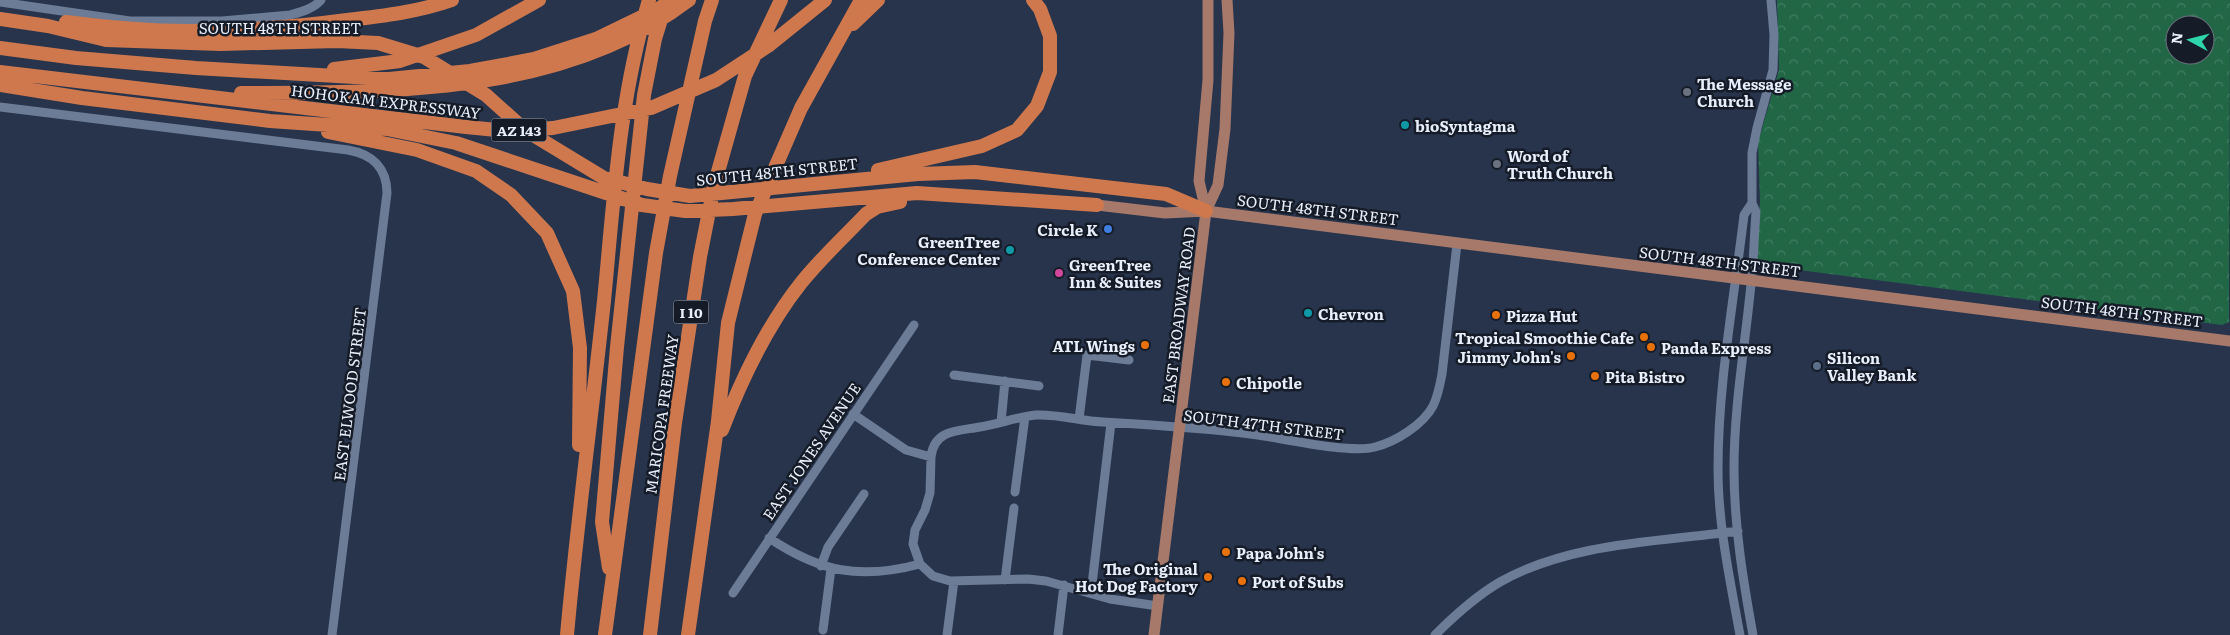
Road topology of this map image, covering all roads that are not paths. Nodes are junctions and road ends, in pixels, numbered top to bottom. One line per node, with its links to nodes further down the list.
1 (452, 0): 17 (highway)
2 (539, 0): 21 (highway)
3 (649, 0): 51 (highway)
4 (669, 0): 21 (highway); 59 (highway)
5 (689, 0): 23 (highway)
6 (712, 0): 59 (highway, MARICOPA FREEWAY)
7 (780, 0): 69 (highway, MARICOPA FREEWAY / I 10)
8 (825, 0): 23 (highway, HOHOKAM EXPRESSWAY / AZ 143)
9 (861, 0): 18 (highway)
10 (878, 0): 18 (highway)
11 (1033, 0): 26 (highway)
12 (1208, 0): 30 (main road)
13 (1227, 0): 30 (main road, EAST BROADWAY ROAD)
14 (1772, 0): 28 (street)
15 (0, 2): 16 (street, SOUTH 48TH STREET)
16 (319, 2)
17 (0, 19): 26 (highway, SOUTH 48TH STREET)
18 (842, 34): 46 (highway)
19 (0, 48): 21 (highway, HOHOKAM EXPRESSWAY)
20 (0, 72): 23 (highway, HOHOKAM EXPRESSWAY / AZ 143)
21 (282, 74)
22 (0, 85): 25 (highway, SOUTH 48TH STREET)
23 (180, 94)
24 (0, 107): 66 (street, EAST ELWOOD STREET)
25 (270, 121): 27 (highway, SOUTH 48TH STREET); 51 (highway)
26 (806, 184): 30 (highway, SOUTH 48TH STREET)
27 (917, 193): 29 (highway, SOUTH 48TH STREET); 46 (highway)
28 (1752, 203): 32 (street); 33 (street)
29 (1097, 205): 30 (main road, SOUTH 48TH STREET)
30 (1206, 211): 31 (main road, SOUTH 48TH STREET); 45 (main road, EAST BROADWAY ROAD)
31 (1457, 244): 32 (main road, SOUTH 48TH STREET); 45 (street, SOUTH 47TH STREET)
32 (1736, 279): 33 (main road, SOUTH 48TH STREET); 53 (street)
33 (1752, 281): 35 (main road, SOUTH 48TH STREET); 52 (street)
34 (914, 325): 40 (street, EAST JONES AVENUE)
35 (2230, 341)
36 (1129, 360): 42 (street)
37 (954, 375): 38 (street)
38 (1005, 381): 39 (street); 43 (street)
39 (1039, 386)
40 (853, 414): 47 (street); 54 (street, EAST JONES AVENUE)
41 (1025, 416): 42 (street, SOUTH 47TH STREET); 43 (street, SOUTH 47TH STREET); 48 (street)
42 (1079, 419): 44 (street, SOUTH 47TH STREET)
43 (1000, 422): 47 (street, SOUTH 47TH STREET)
44 (1111, 423): 45 (street, SOUTH 47TH STREET); 63 (street)
45 (1179, 428): 64 (main road, EAST BROADWAY ROAD)
46 (713, 451): 70 (highway)
47 (931, 457): 55 (street)
48 (1015, 492)
49 (864, 494): 56 (street)
50 (1014, 508): 58 (street)
51 (578, 518): 67 (highway)
52 (1738, 531): 53 (street); 76 (street)
53 (1722, 533): 74 (street); 75 (street)
54 (769, 538): 56 (street); 62 (street, EAST JONES AVENUE)
55 (920, 564): 57 (street); 60 (street)
56 (821, 566): 57 (street)
57 (831, 569): 65 (street)
58 (1005, 580): 60 (street); 61 (street)
59 (611, 581): 68 (highway, MARICOPA FREEWAY)
60 (954, 581): 71 (street)
61 (1064, 584): 63 (street); 72 (street)
62 (732, 593)
63 (1091, 593): 64 (street)
64 (1158, 606): 73 (main road, EAST BROADWAY ROAD)
65 (823, 630)
66 (332, 635)
67 (567, 635)
68 (606, 635)
69 (650, 635)
70 (688, 635)
71 (947, 635)
72 (1058, 635)
73 (1154, 635)
74 (1435, 635)
75 (1740, 635)
76 (1753, 635)

